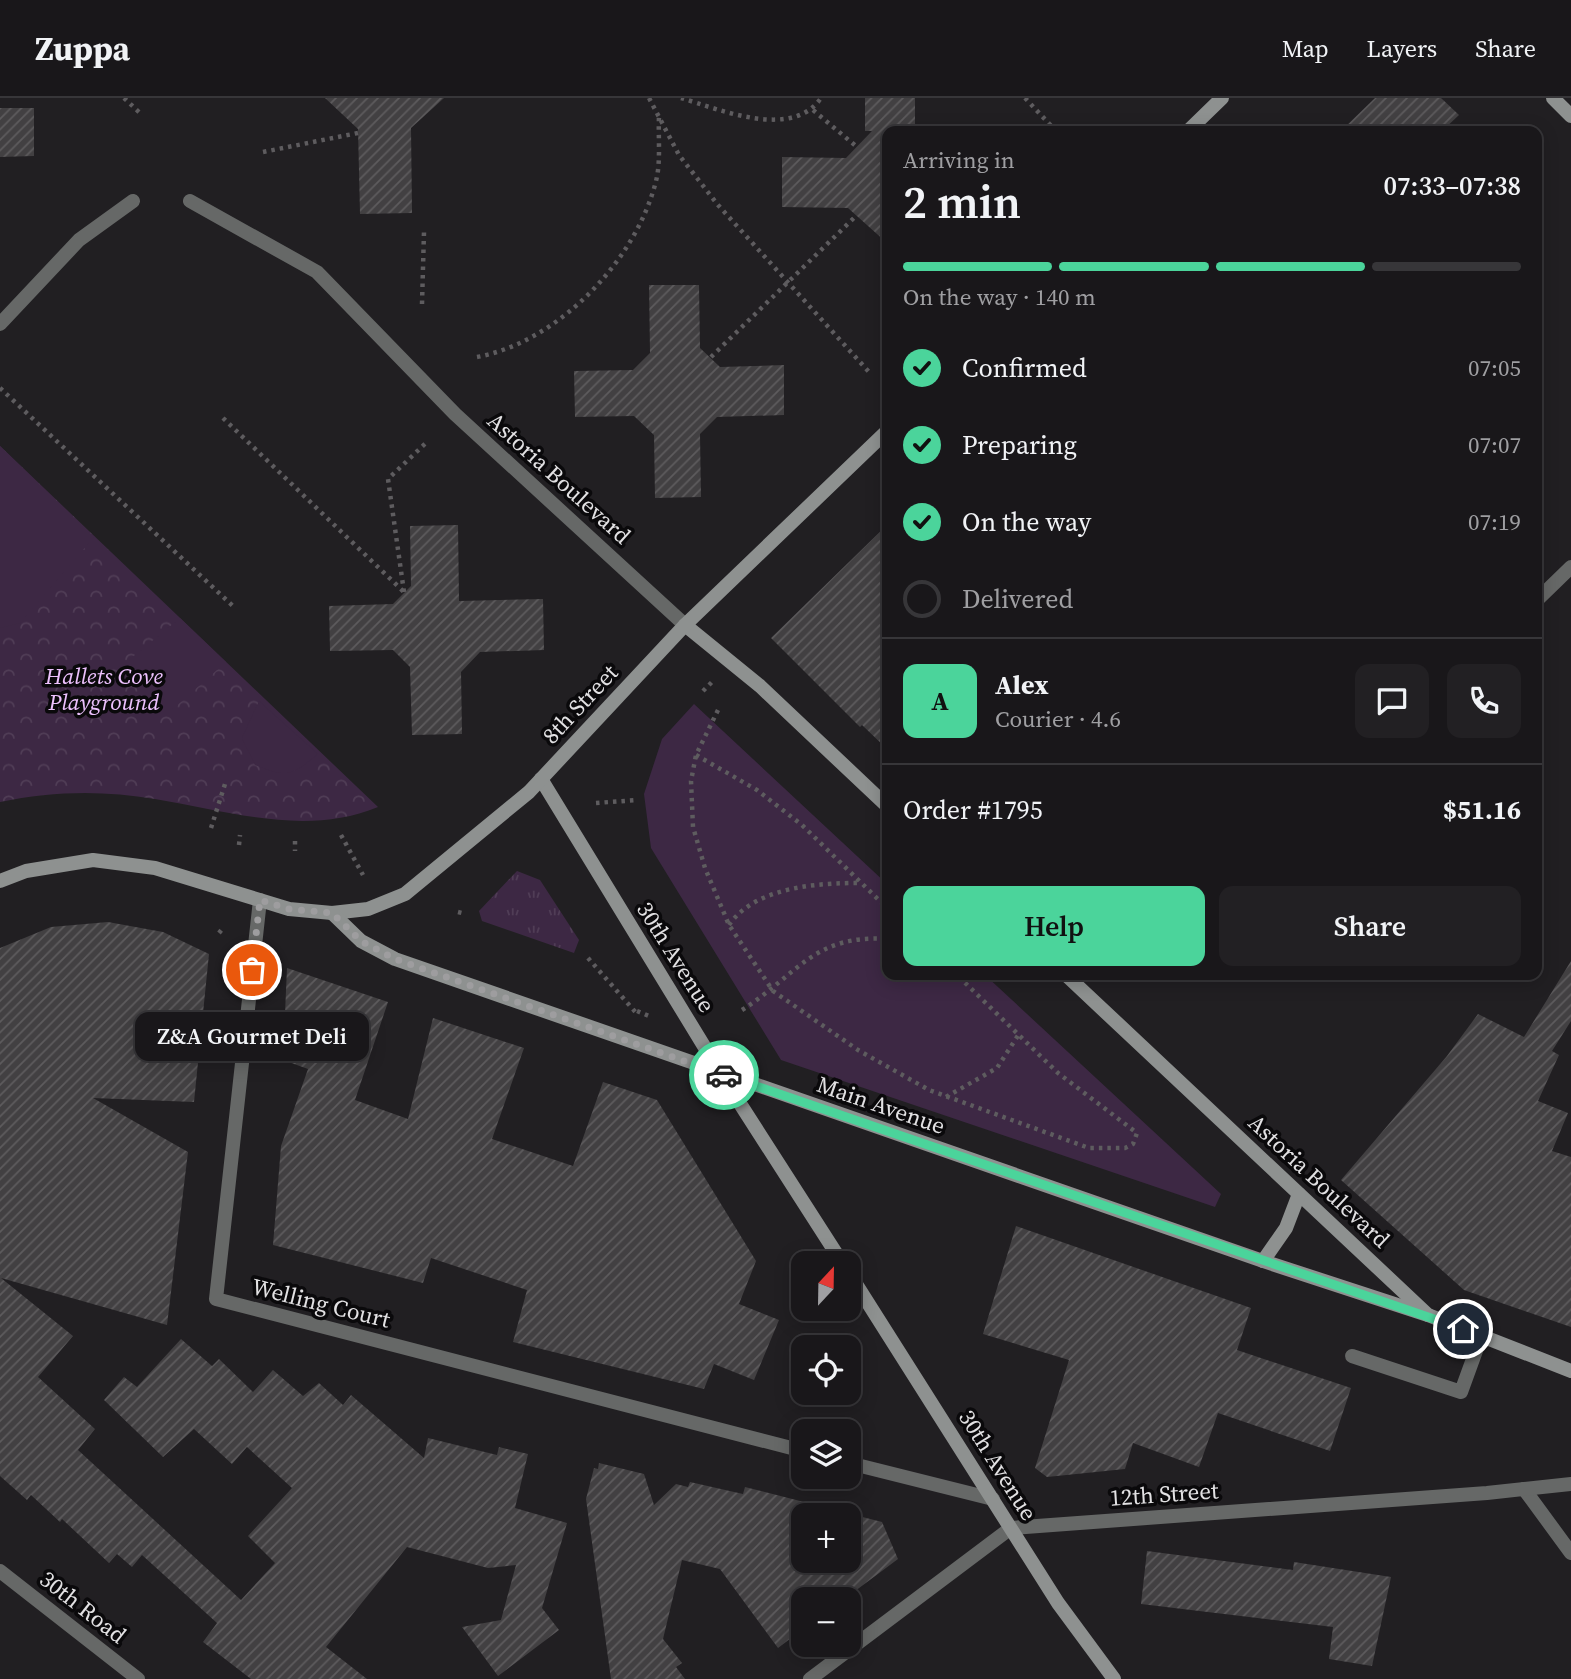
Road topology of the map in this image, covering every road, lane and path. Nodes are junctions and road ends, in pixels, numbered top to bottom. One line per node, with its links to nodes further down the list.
1 (124, 98): 9 (path)
2 (649, 98): 10 (path)
3 (681, 98): 8 (path)
4 (821, 98): 8 (path)
5 (1025, 98): 12 (path)
6 (1222, 98): 13 (street)
7 (1553, 98): 11 (street)
8 (813, 110): 15 (path)
9 (141, 114)
10 (659, 116): 21 (path); 25 (path)
11 (1571, 116)
12 (1051, 126)
13 (1193, 126)
14 (358, 133): 16 (path)
15 (857, 147)
16 (263, 152)
17 (133, 201): 23 (street)
18 (190, 201): 34 (street, Astoria Boulevard)
19 (856, 215): 21 (path)
20 (424, 232): 22 (path)
21 (788, 282): 24 (path); 26 (path)
22 (422, 304)
23 (0, 324)
24 (710, 356)
25 (477, 357)
26 (869, 372)
27 (0, 388): 33 (path)
28 (223, 418): 30 (path)
29 (882, 436): 34 (street, 8th Street)
30 (428, 441)
31 (1571, 567): 32 (street)
32 (1542, 595)
33 (234, 607)
34 (685, 625): 37 (street, 8th Street); 40 (street, Astoria Boulevard)
35 (718, 710): 36 (path)
36 (696, 755): 50 (path); 54 (path)
37 (541, 779): 53 (street, 8th Street); 63 (street, 30th Avenue)
38 (225, 784): 42 (path)
39 (637, 800): 41 (path)
40 (882, 801)
41 (596, 803)
42 (211, 828)
43 (240, 835): 46 (path)
44 (341, 835): 48 (path)
45 (295, 841): 47 (path)
46 (239, 845)
47 (295, 851)
48 (363, 875)
49 (0, 881): 51 (street, 8th Street)
50 (862, 883): 52 (path); 54 (path)
51 (260, 900): 53 (street, 8th Street); 73 (street, Welling Court)
52 (882, 903)
53 (332, 913): 63 (street, Main Avenue)
54 (729, 925): 59 (path)
55 (882, 939): 59 (path)
56 (588, 958): 61 (path)
57 (962, 980): 62 (path)
58 (1071, 980): 65 (street, Astoria Boulevard)
59 (773, 990): 60 (path); 64 (path)
60 (741, 1010)
61 (649, 1016)
62 (1018, 1034): 64 (path); 64 (path)
63 (721, 1074): 66 (street, 30th Avenue); 67 (street, Main Avenue)
64 (946, 1097)
65 (1300, 1194): 67 (street); 69 (street, Astoria Boulevard)
66 (835, 1251)
67 (1263, 1261): 69 (street, Main Avenue)
68 (861, 1292): 77 (street, 30th Avenue)
69 (1428, 1315): 70 (street, Astoria Boulevard)
70 (1481, 1337): 71 (street); 72 (street, Astoria Boulevard)
71 (1352, 1356)
72 (1571, 1371)
73 (791, 1448)
74 (861, 1465): 77 (street)
75 (1571, 1484): 76 (street, 12th Street)
76 (1524, 1489): 78 (street, 12th Street); 79 (street)
77 (993, 1499): 78 (street, 30th Avenue)
78 (1011, 1528): 82 (street); 83 (street, 30th Avenue)
79 (1571, 1552)
80 (0, 1571): 81 (street, 30th Road)
81 (138, 1679)
82 (810, 1679)
83 (1114, 1679)

